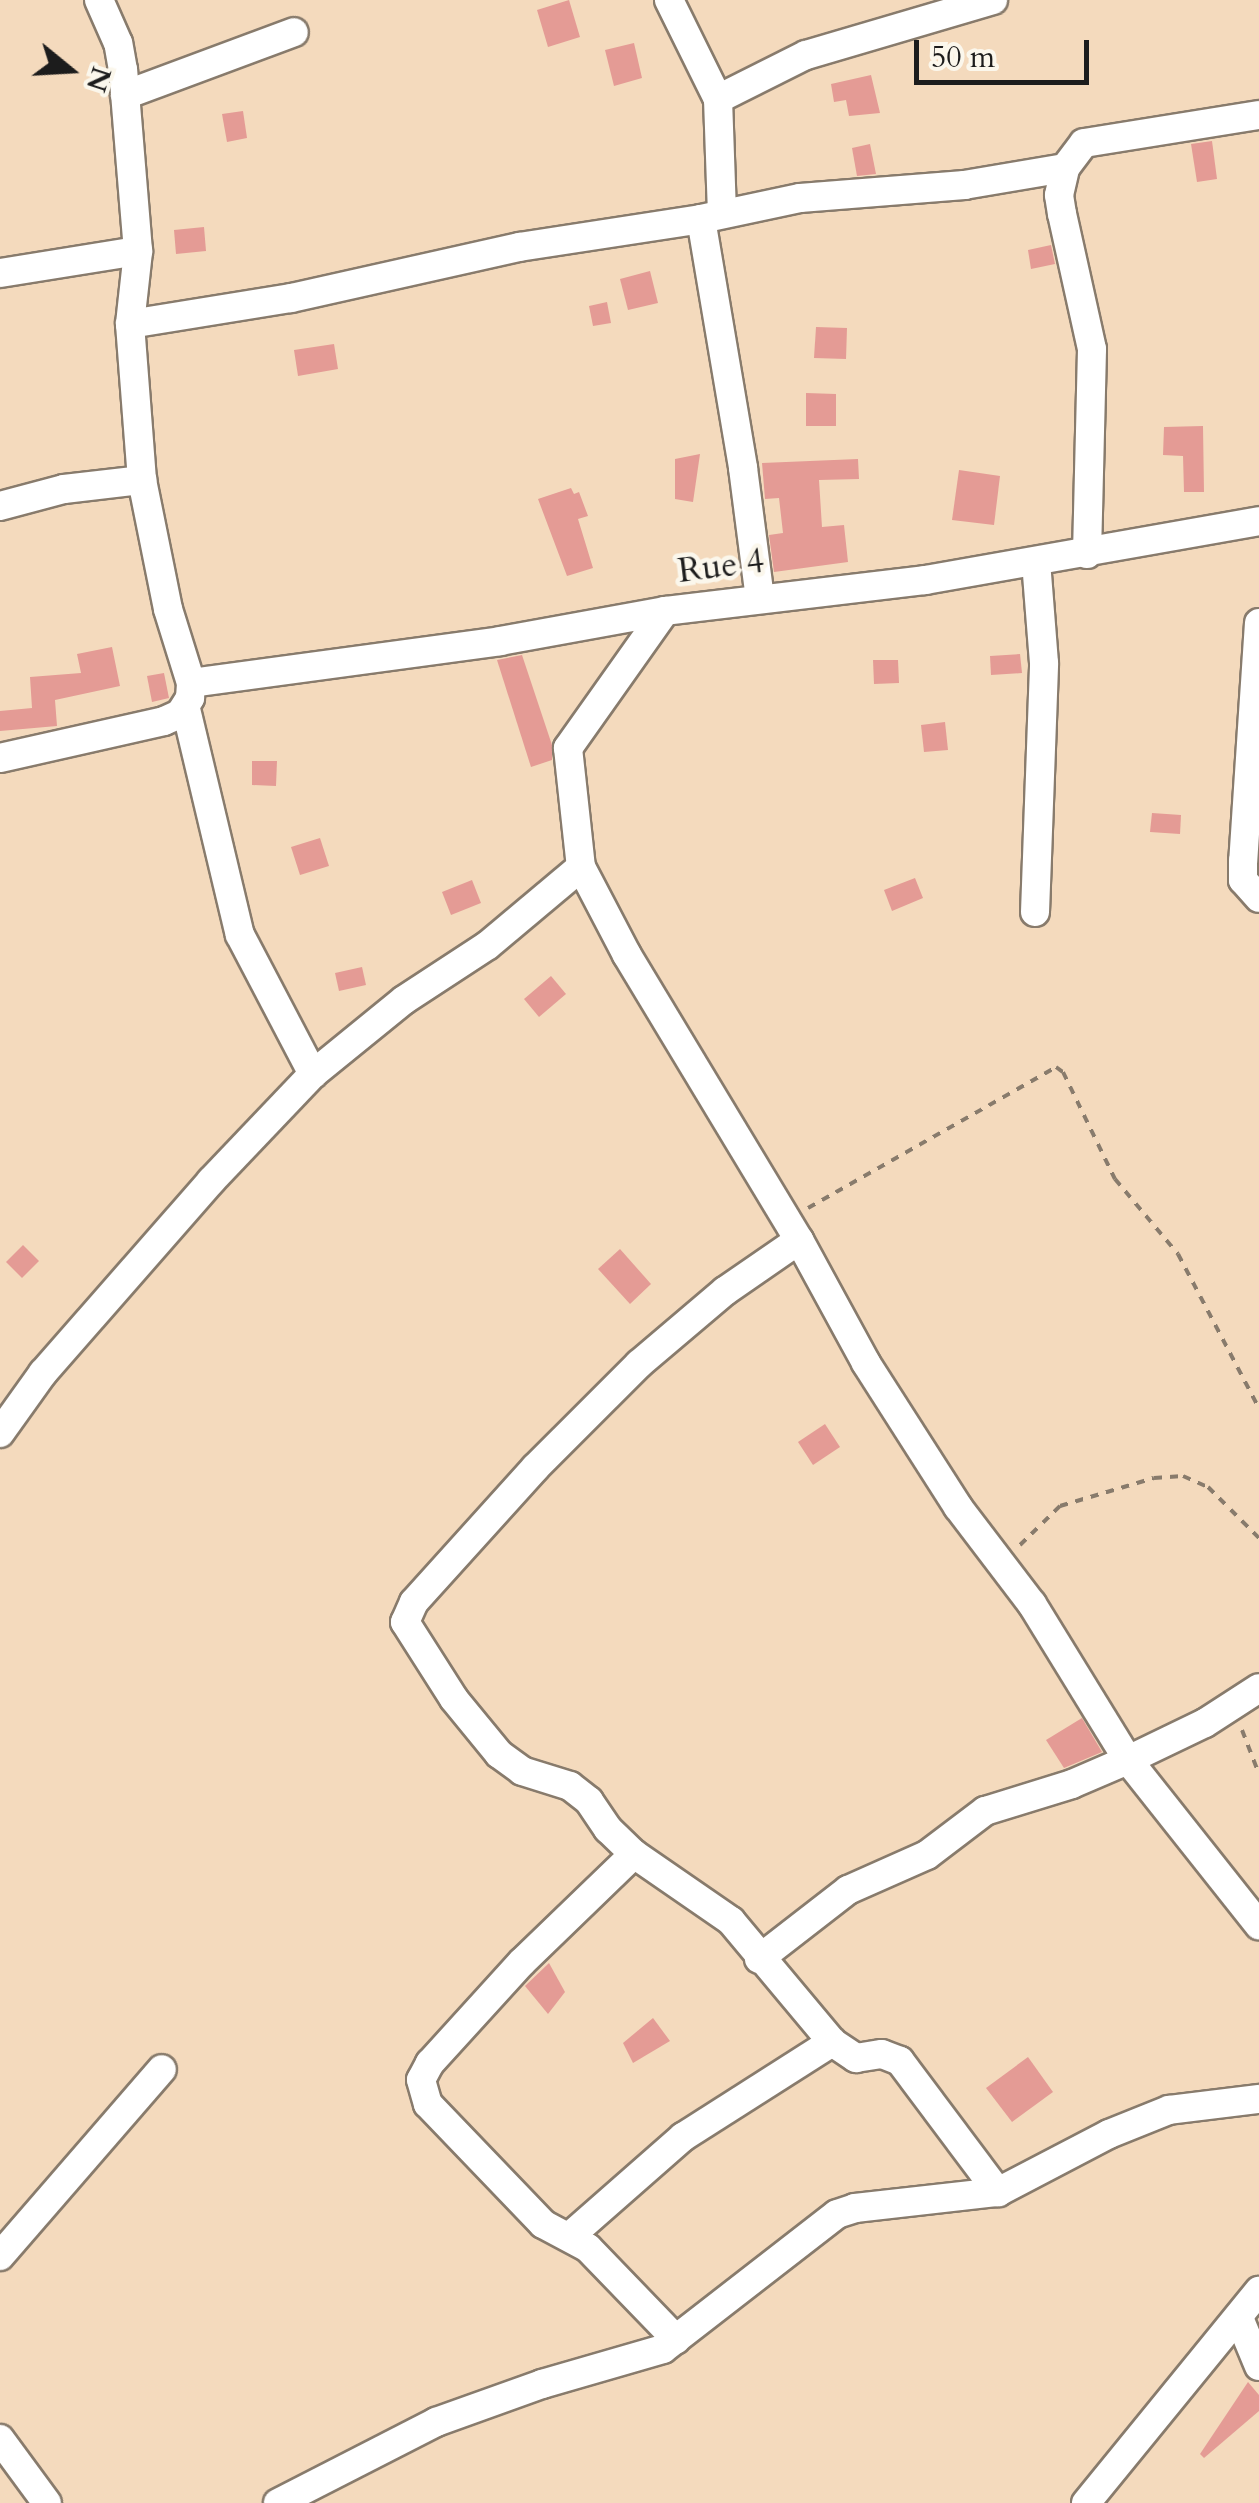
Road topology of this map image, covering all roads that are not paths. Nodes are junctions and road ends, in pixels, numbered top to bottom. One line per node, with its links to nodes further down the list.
1 (99, 0): 5 (street)
2 (669, 0): 6 (street)
3 (993, 0): 6 (street)
4 (294, 32): 5 (street)
5 (125, 95): 10 (street)
6 (718, 99): 9 (street)
7 (1259, 115): 8 (street)
8 (1065, 168): 9 (street); 16 (street)
9 (711, 216): 12 (street); 18 (street)
10 (138, 251): 11 (street); 12 (street)
11 (0, 274)
12 (130, 324): 13 (street)
13 (142, 480): 14 (street); 21 (street)
14 (0, 506)
15 (1259, 521): 16 (street, Rue 4)
16 (1087, 554): 17 (street, Rue 4)
17 (1036, 562): 18 (street, Rue 4); 25 (street)
18 (760, 599): 19 (street, Rue 4)
19 (665, 610): 21 (street, Rue 4); 23 (street)
20 (1259, 623): 24 (street)
21 (189, 696): 22 (street, Rue 4); 26 (street)
22 (0, 758)
23 (581, 867): 26 (street); 27 (street)
24 (1259, 898)
25 (1035, 912)
26 (312, 1074): 28 (street)
27 (793, 1230): 30 (street); 31 (street)
28 (0, 1433)
29 (1247, 1695): 30 (street)
30 (1128, 1760): 32 (street); 33 (street)
31 (634, 1854): 33 (street); 38 (street)
32 (1259, 1925)
33 (760, 1959): 34 (street)
34 (832, 2042): 37 (street); 38 (street)
35 (162, 2069): 39 (street)
36 (1259, 2099): 37 (street)
37 (998, 2192): 42 (street)
38 (569, 2237): 42 (street)
39 (0, 2256)
40 (1259, 2292): 41 (street)
41 (1238, 2318): 43 (street); 47 (street)
42 (676, 2339): 46 (street)
43 (1259, 2366)
44 (0, 2439): 45 (street)
45 (47, 2503)
46 (278, 2503)
47 (1086, 2503)

